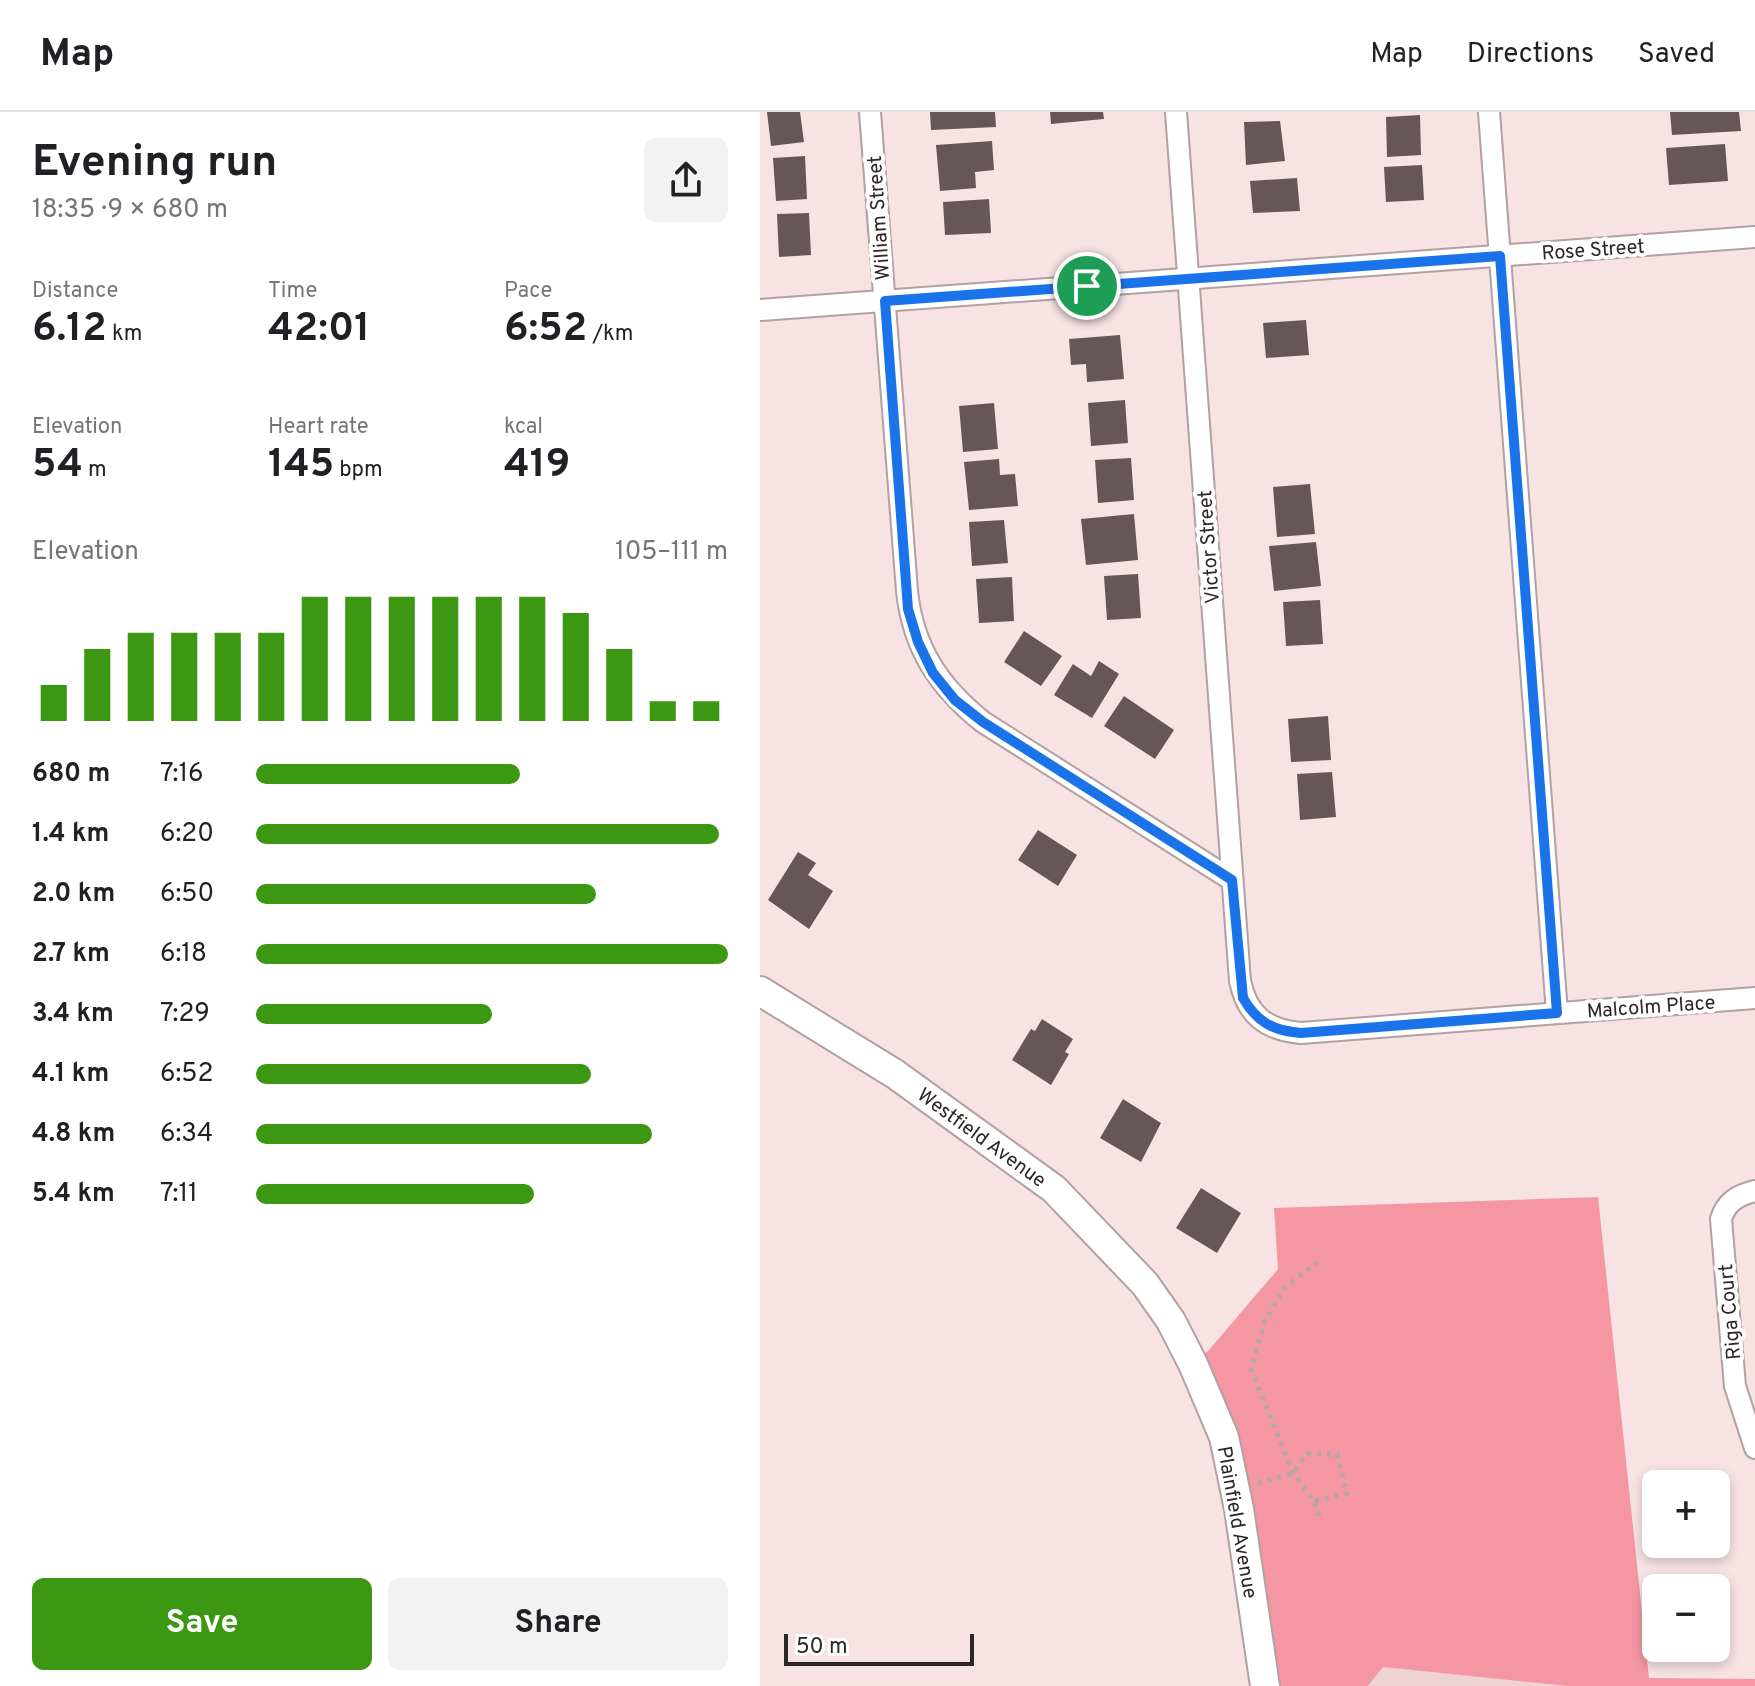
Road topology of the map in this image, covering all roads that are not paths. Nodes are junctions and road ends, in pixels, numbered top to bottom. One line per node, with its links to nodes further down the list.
1 (870, 112): 7 (street, William Street)
2 (1176, 112): 6 (street, Victor Street)
3 (1489, 112): 5 (street)
4 (1755, 237): 5 (street, Rose Street)
5 (1500, 256): 6 (street, Rose Street); 13 (street)
6 (1188, 279): 7 (street, Rose Street); 9 (street, Victor Street)
7 (885, 301): 8 (street, Rose Street); 9 (street, William Street)
8 (760, 310)
9 (1232, 880): 10 (street, Victor Street)
10 (1240, 981): 13 (street, Malcolm Place)
11 (760, 991): 15 (street, Westfield Avenue)
12 (1755, 998): 13 (street, Malcolm Place)
13 (1557, 1013)
14 (1755, 1191): 16 (street, Riga Court)
15 (1171, 1321): 17 (street, Plainfield Avenue)
16 (1755, 1448)
17 (1265, 1686)

